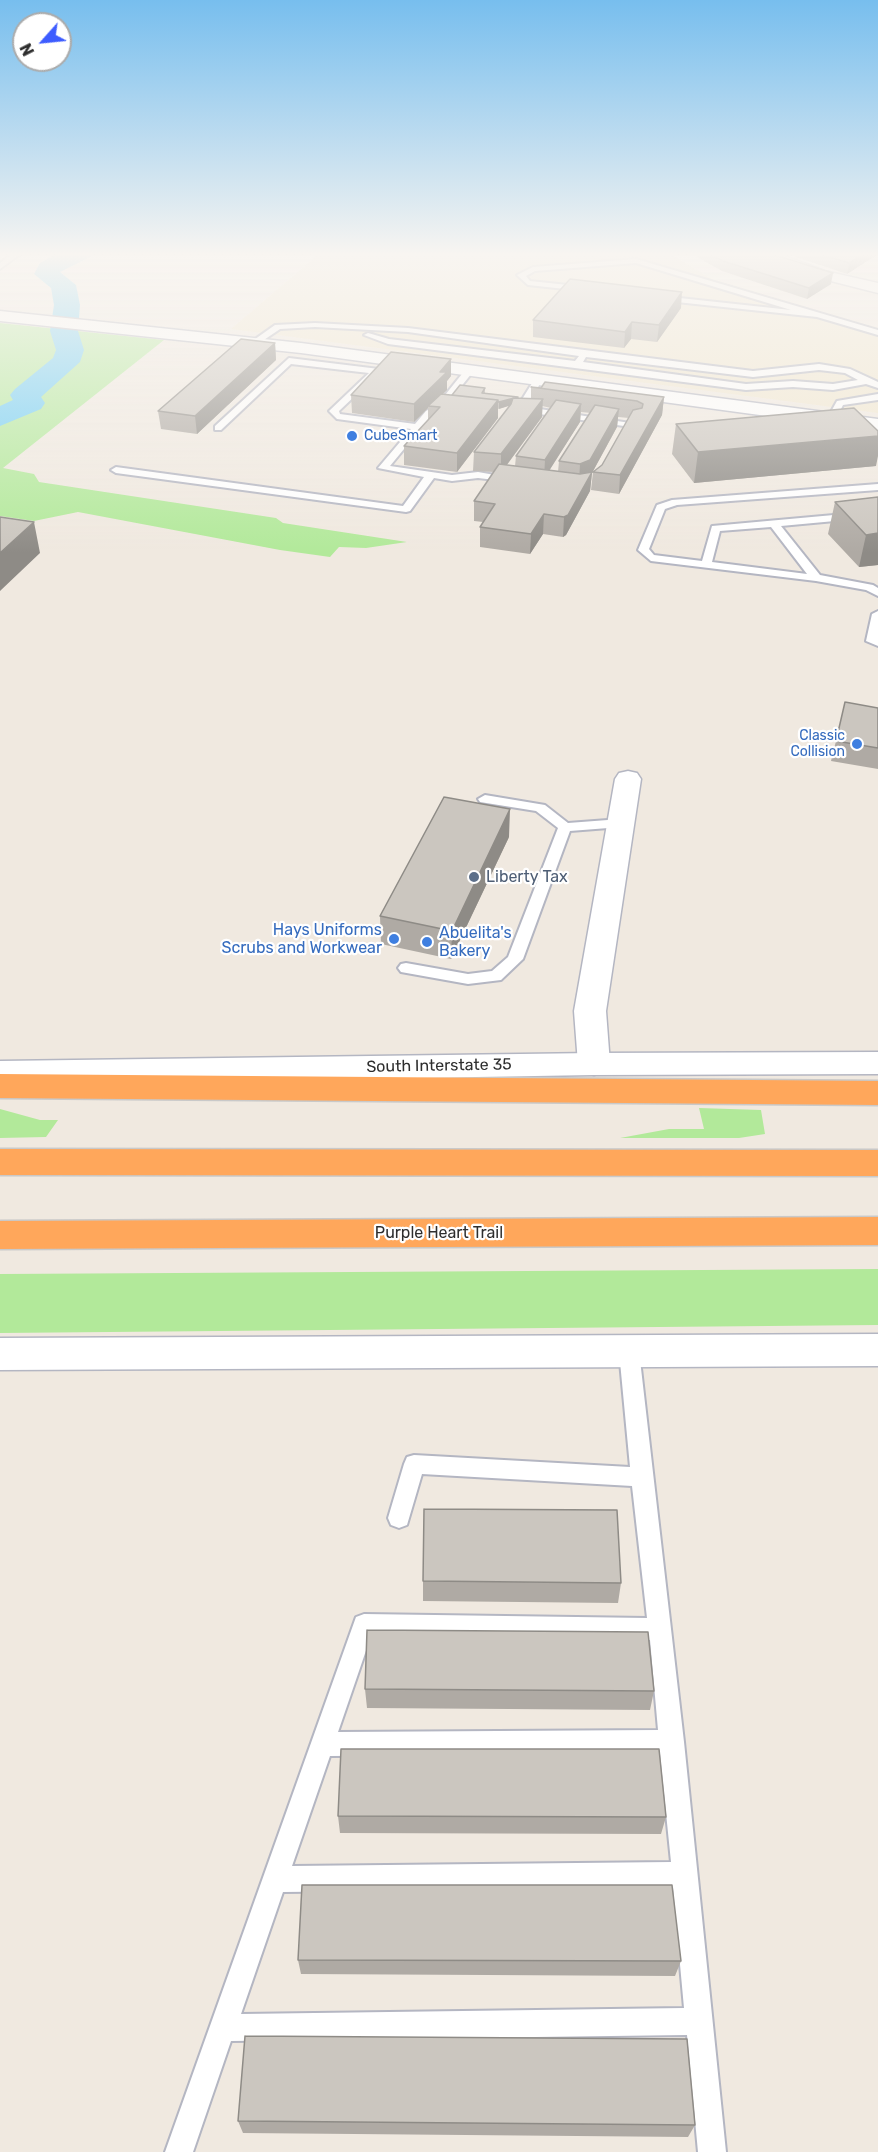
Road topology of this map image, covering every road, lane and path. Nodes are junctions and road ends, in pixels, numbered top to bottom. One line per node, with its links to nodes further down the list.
1 (332, 352): 6 (street)
2 (486, 352): 5 (lane)
3 (572, 352): 4 (lane)
4 (584, 354): 5 (lane); 8 (lane)
5 (577, 364): 8 (lane)
6 (469, 371): 7 (street); 11 (lane)
7 (538, 380): 13 (lane); 15 (street)
8 (867, 381): 9 (lane)
9 (878, 385)
10 (878, 397): 15 (lane)
11 (440, 407): 12 (lane); 20 (lane)
12 (452, 408)
13 (552, 413): 14 (lane); 16 (lane)
14 (590, 418): 17 (lane); 22 (lane)
15 (832, 419): 19 (street)
16 (545, 422)
17 (627, 423): 18 (lane); 23 (lane)
18 (638, 425)
19 (878, 425)
20 (418, 427): 21 (lane); 26 (lane)
21 (218, 428)
22 (584, 428)
23 (621, 433)
24 (512, 469): 27 (lane)
25 (116, 470): 26 (lane)
26 (431, 475): 27 (lane)
27 (505, 478): 28 (lane)
28 (526, 481)
29 (878, 488): 32 (lane)
30 (878, 514): 31 (lane)
31 (774, 524): 32 (lane); 33 (lane)
32 (706, 565): 33 (lane)
33 (816, 579): 34 (lane)
34 (878, 593)
35 (878, 614): 36 (lane)
36 (878, 642)
37 (628, 779): 39 (street)
38 (485, 799): 40 (lane)
39 (621, 823): 40 (lane); 42 (street)
40 (565, 827): 41 (lane)
41 (406, 968)
42 (594, 1064): 43 (street, South Interstate 35); 44 (street, South Interstate 35)
43 (878, 1064)
44 (0, 1072)
45 (0, 1086): 46 (highway)
46 (878, 1093)
47 (0, 1162): 48 (highway)
48 (878, 1163)
49 (878, 1231): 50 (highway, Purple Heart Trail)
50 (0, 1234)
51 (878, 1350): 52 (street)
52 (629, 1351): 53 (street); 54 (lane)
53 (0, 1354)
54 (641, 1477): 55 (lane); 56 (lane)
55 (399, 1518)
56 (660, 1629): 57 (lane); 58 (lane)
57 (672, 1742): 58 (lane); 59 (lane)
58 (322, 1743): 60 (lane)
59 (684, 1875): 60 (lane); 61 (lane)
60 (274, 1879): 62 (lane)
61 (700, 2021): 62 (lane); 64 (lane)
62 (222, 2028): 63 (lane)
63 (178, 2152)
64 (712, 2152)

